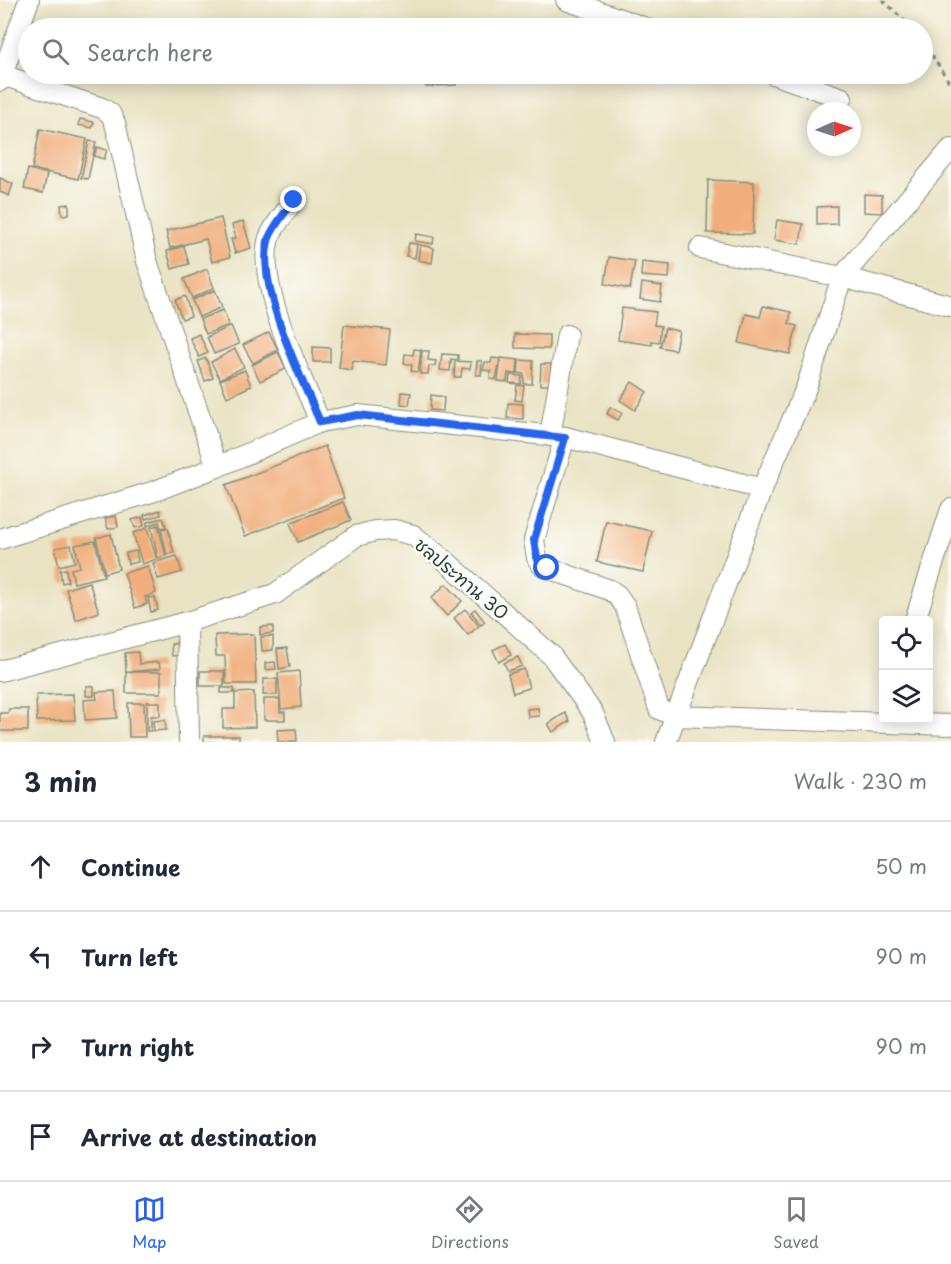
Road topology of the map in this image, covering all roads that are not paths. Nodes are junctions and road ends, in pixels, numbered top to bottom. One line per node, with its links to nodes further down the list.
1 (29, 0): 3 (street)
2 (566, 0): 4 (street)
3 (23, 18)
4 (617, 18)
5 (18, 31): 6 (street)
6 (1, 78): 7 (street)
7 (18, 83)
8 (22, 84): 19 (street)
9 (802, 84): 10 (street)
10 (842, 98)
11 (951, 149): 14 (street)
12 (294, 200): 17 (street)
13 (700, 248): 14 (street)
14 (842, 277): 15 (street); 20 (street)
15 (951, 306)
16 (567, 335): 18 (street)
17 (320, 422): 18 (street); 19 (street)
18 (557, 437): 20 (street); 26 (street)
19 (218, 467): 22 (street)
20 (762, 489): 26 (street)
21 (951, 509): 23 (street)
22 (0, 539)
23 (917, 616)
24 (186, 622): 25 (street, ชลประทาน 30); 30 (street); 31 (street, ชลประทาน 30)
25 (0, 671)
26 (674, 716): 27 (street); 32 (street)
27 (879, 721)
28 (933, 724): 29 (street)
29 (951, 725)
30 (189, 742)
31 (605, 742)
32 (666, 742)

